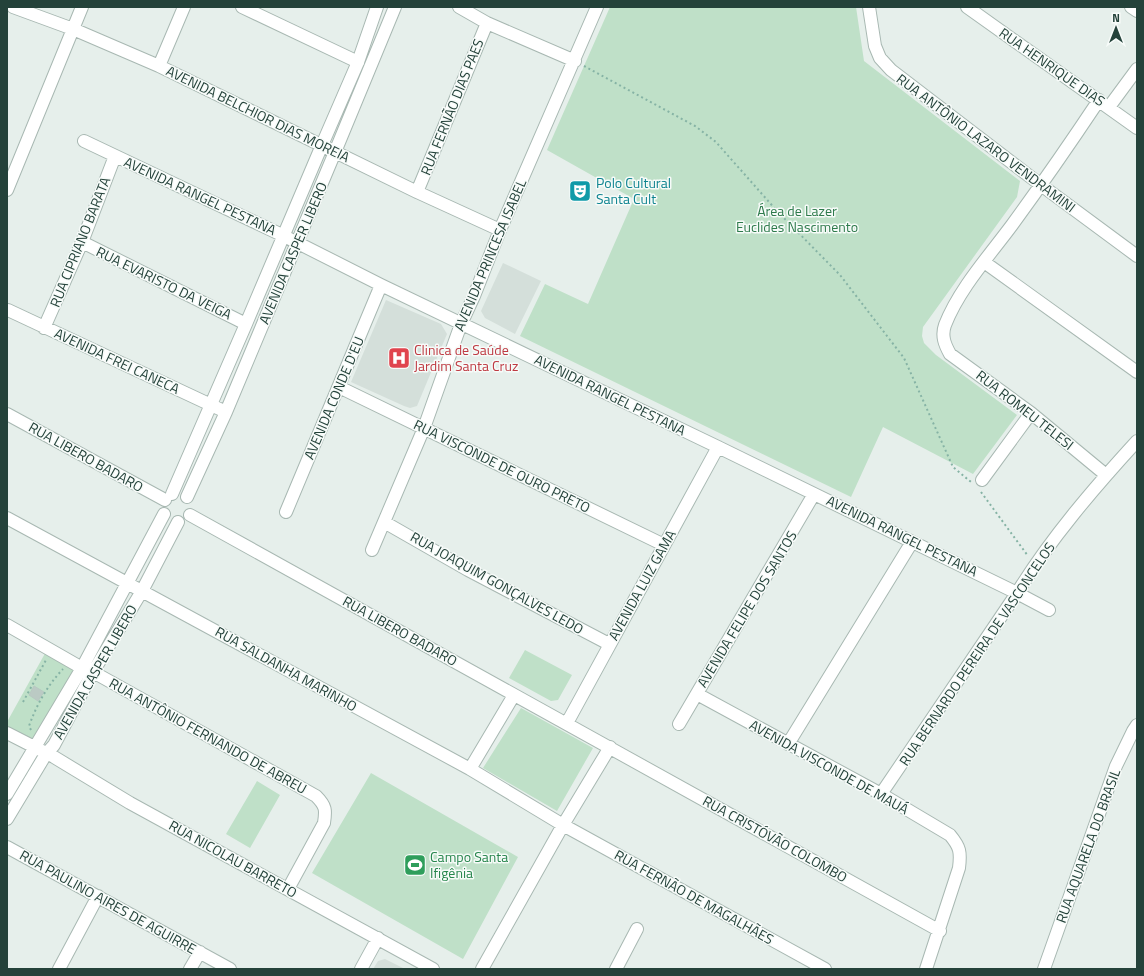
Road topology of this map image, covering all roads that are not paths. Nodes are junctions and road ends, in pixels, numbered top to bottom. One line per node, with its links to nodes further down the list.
1 (13, 7): 14 (street, AVENIDA BELCHIOR DIAS MOREIA)
2 (82, 7): 14 (street)
3 (184, 7): 17 (street)
4 (242, 7): 16 (street)
5 (377, 7): 16 (street, AVENIDA CASPER LIBERO)
6 (395, 7): 23 (street, AVENIDA CASPER LIBERO)
7 (459, 7): 13 (street)
8 (597, 7): 15 (street, AVENIDA PRINCESA ISABEL)
9 (869, 7): 25 (street, RUA ANTÔNIO LAZARO VENDRAMINI)
10 (967, 7): 19 (street, RUA HENRIQUE DIAS)
11 (1131, 7): 12 (street)
12 (1137, 11)
13 (487, 23): 15 (street); 27 (street, RUA FERNÃO DIAS PAES)
14 (73, 29): 17 (street, AVENIDA BELCHIOR DIAS MOREIA); 26 (street)
15 (575, 61): 28 (street, AVENIDA PRINCESA ISABEL)
16 (358, 62): 22 (street, AVENIDA CASPER LIBERO)
17 (159, 66): 22 (street, AVENIDA BELCHIOR DIAS MOREIA)
18 (1137, 69): 19 (street)
19 (1104, 103): 20 (street, RUA HENRIQUE DIAS); 25 (street)
20 (1137, 128)
21 (84, 141): 24 (street, AVENIDA RANGEL PESTANA)
22 (322, 145): 23 (street, AVENIDA BELCHIOR DIAS MOREIA); 29 (street, AVENIDA CASPER LIBERO)
23 (335, 152): 27 (street, AVENIDA BELCHIOR DIAS MOREIA); 31 (street, AVENIDA CASPER LIBERO)
24 (115, 156): 29 (street, AVENIDA RANGEL PESTANA); 30 (street, RUA CIPRIANO BARATA)
25 (1041, 185): 32 (street, RUA ANTÔNIO LAZARO VENDRAMINI); 33 (street)
26 (7, 190)
27 (417, 192): 28 (street, AVENIDA BELCHIOR DIAS MOREIA)
28 (500, 230): 37 (street, AVENIDA PRINCESA ISABEL)
29 (284, 236): 31 (street, AVENIDA RANGEL PESTANA); 36 (street, AVENIDA CASPER LIBERO)
30 (82, 242): 36 (street, RUA EVARISTO DA VEIGA); 38 (street, RUA CIPRIANO BARATA)
31 (296, 242): 34 (street, AVENIDA RANGEL PESTANA); 42 (street, AVENIDA CASPER LIBERO)
32 (1137, 256)
33 (984, 262): 39 (street); 43 (street, RUA ROMEU TELESI)
34 (381, 285): 37 (street, AVENIDA RANGEL PESTANA); 40 (street, AVENIDA CONDE D'EU)
35 (8, 310): 38 (street, AVENIDA FREI CANECA)
36 (246, 324): 41 (street, AVENIDA CASPER LIBERO)
37 (461, 324): 45 (street, AVENIDA PRINCESA ISABEL); 47 (street, AVENIDA RANGEL PESTANA)
38 (44, 328): 41 (street, AVENIDA FREI CANECA)
39 (1137, 372)
40 (339, 387): 45 (street, RUA VISCONDE DE OURO PRETO); 53 (street, AVENIDA CONDE D'EU)
41 (210, 405): 42 (street, AVENIDA FREI CANECA); 51 (street, AVENIDA CASPER LIBERO)
42 (226, 412): 52 (street, AVENIDA CASPER LIBERO)
43 (1031, 413): 48 (street, RUA ROMEU TELESI); 49 (street)
44 (7, 414): 51 (street, RUA LIBERO BADARO)
45 (424, 428): 58 (street, AVENIDA PRINCESA ISABEL); 60 (street, RUA VISCONDE DE OURO PRETO)
46 (1137, 441): 48 (street, RUA BERNARDO PEREIRA DE VASCONCELOS)
47 (718, 447): 50 (street, AVENIDA RANGEL PESTANA); 60 (street, AVENIDA LUIZ GAMA)
48 (1106, 475): 64 (street, RUA BERNARDO PEREIRA DE VASCONCELOS)
49 (977, 484)
50 (814, 494): 59 (street, AVENIDA RANGEL PESTANA); 70 (street, AVENIDA FELIPE DOS SANTOS)
51 (168, 497): 52 (street); 54 (street)
52 (187, 497): 55 (street)
53 (286, 512)
54 (164, 514): 57 (street); 62 (street, AVENIDA CASPER LIBERO)
55 (190, 514): 57 (street); 71 (street, RUA LIBERO BADARO)
56 (7, 518): 62 (street, RUA SALDANHA MARINHO)
57 (178, 522): 63 (street, AVENIDA CASPER LIBERO)
58 (384, 522): 61 (street, AVENIDA PRINCESA ISABEL); 67 (street, RUA JOAQUIM GONÇALVES LEDO)
59 (912, 542): 64 (street, AVENIDA RANGEL PESTANA); 76 (street)
60 (664, 545): 67 (street, AVENIDA LUIZ GAMA)
61 (372, 550)
62 (126, 582): 63 (street, RUA SALDANHA MARINHO); 68 (street, AVENIDA CASPER LIBERO)
63 (142, 591): 69 (street, AVENIDA CASPER LIBERO); 80 (street, RUA SALDANHA MARINHO)
64 (1017, 593): 65 (street, AVENIDA RANGEL PESTANA); 82 (street, RUA BERNARDO PEREIRA DE VASCONCELOS)
65 (1049, 610)
66 (7, 625): 68 (street, RUA ANTÔNIO FERNANDO DE ABREU)
67 (609, 644): 72 (street, AVENIDA LUIZ GAMA)
68 (78, 665): 69 (street, RUA ANTÔNIO FERNANDO DE ABREU); 77 (street, AVENIDA CASPER LIBERO)
69 (93, 672): 79 (street, AVENIDA CASPER LIBERO); 86 (street, RUA ANTÔNIO FERNANDO DE ABREU)
70 (697, 694): 73 (street, AVENIDA FELIPE DOS SANTOS); 76 (street, AVENIDA VISCONDE DE MAUÁ)
71 (514, 695): 72 (street, RUA LIBERO BADARO); 80 (street)
72 (566, 723): 78 (street, RUA LIBERO BADARO)
73 (679, 724)
74 (1137, 725): 101 (street, RUA AQUARELA DO BRASIL)
75 (7, 733): 77 (street, RUA NICOLAU BARRETO)
76 (788, 744): 82 (street, AVENIDA VISCONDE DE MAUÁ)
77 (34, 747): 79 (street, RUA NICOLAU BARRETO); 81 (street, AVENIDA CASPER LIBERO)
78 (610, 747): 84 (street); 89 (street, RUA CRISTÓVÃO COLOMBO)
79 (46, 754): 83 (street, AVENIDA CASPER LIBERO); 86 (street, RUA NICOLAU BARRETO)
80 (470, 770): 84 (street, RUA SALDANHA MARINHO)
81 (7, 794)
82 (881, 794): 89 (street, AVENIDA VISCONDE DE MAUÁ)
83 (7, 819)
84 (563, 824): 97 (street); 99 (street, RUA FERNÃO DE MAGALHÃES)
85 (7, 847): 87 (street, RUA PAULINO AIRES DE AGUIRRE)
86 (288, 889): 90 (street, RUA NICOLAU BARRETO)
87 (98, 896): 91 (street, RUA PAULINO AIRES DE AGUIRRE); 92 (street)
88 (636, 929): 98 (street)
89 (940, 931): 100 (street)
90 (378, 938): 95 (street); 96 (street, RUA NICOLAU BARRETO)
91 (200, 952): 93 (street); 94 (street, RUA PAULINO AIRES DE AGUIRRE)
92 (59, 969)
93 (190, 969)
94 (230, 969)
95 (361, 969)
96 (433, 969)
97 (482, 969)
98 (616, 969)
99 (826, 969)
100 (926, 969)
101 (1044, 969)

